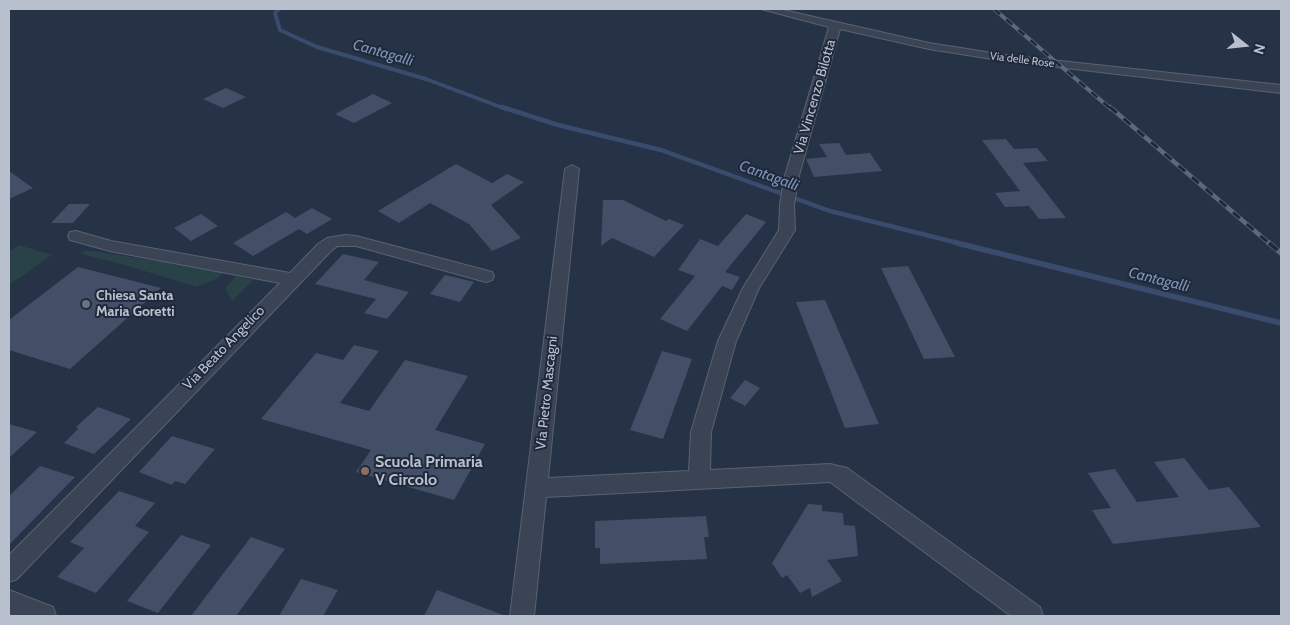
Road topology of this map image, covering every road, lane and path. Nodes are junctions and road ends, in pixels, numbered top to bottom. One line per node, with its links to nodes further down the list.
1 (766, 9): 2 (street, Via delle Rose)
2 (835, 26): 3 (street, Via delle Rose); 8 (street, Via Vincenzo Bilotta)
3 (1281, 89)
4 (572, 169): 9 (street, Via Pietro Mascagni)
5 (76, 236): 7 (street)
6 (486, 276): 7 (street, Via Beato Angelico)
7 (291, 279): 10 (street, Via Beato Angelico)
8 (699, 479): 9 (street); 14 (street)
9 (536, 488): 13 (street, Via Pietro Mascagni)
10 (9, 571)
11 (9, 602): 12 (street)
12 (44, 616)
13 (522, 616)
14 (1031, 616)

